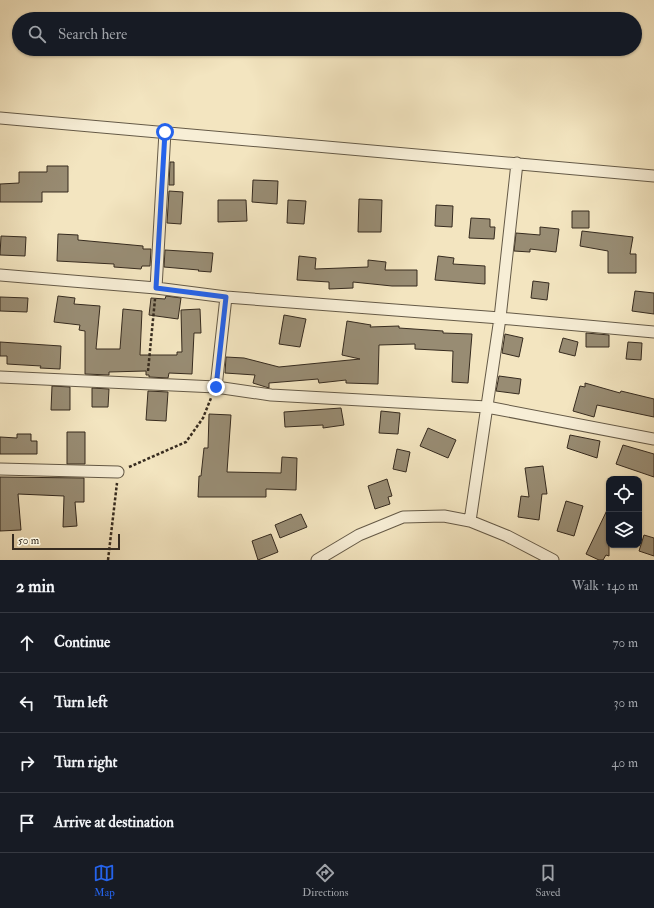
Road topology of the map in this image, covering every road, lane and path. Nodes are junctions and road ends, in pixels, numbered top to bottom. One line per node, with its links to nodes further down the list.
1 (0, 118): 2 (street)
2 (165, 132): 3 (street); 6 (street)
3 (517, 163): 4 (street); 8 (street)
4 (654, 176)
5 (0, 275): 6 (street)
6 (156, 288): 7 (street); 11 (path)
7 (226, 297): 8 (street); 12 (street)
8 (500, 318): 9 (street); 13 (street)
9 (654, 332)
10 (0, 377): 11 (street)
11 (147, 383): 12 (street)
12 (216, 387): 13 (street); 16 (path)
13 (487, 407): 14 (street); 17 (street)
14 (654, 440)
15 (0, 469): 16 (street)
16 (118, 472): 18 (path)
17 (470, 521): 19 (street); 20 (street)
18 (108, 560)
19 (317, 560)
20 (553, 560)

